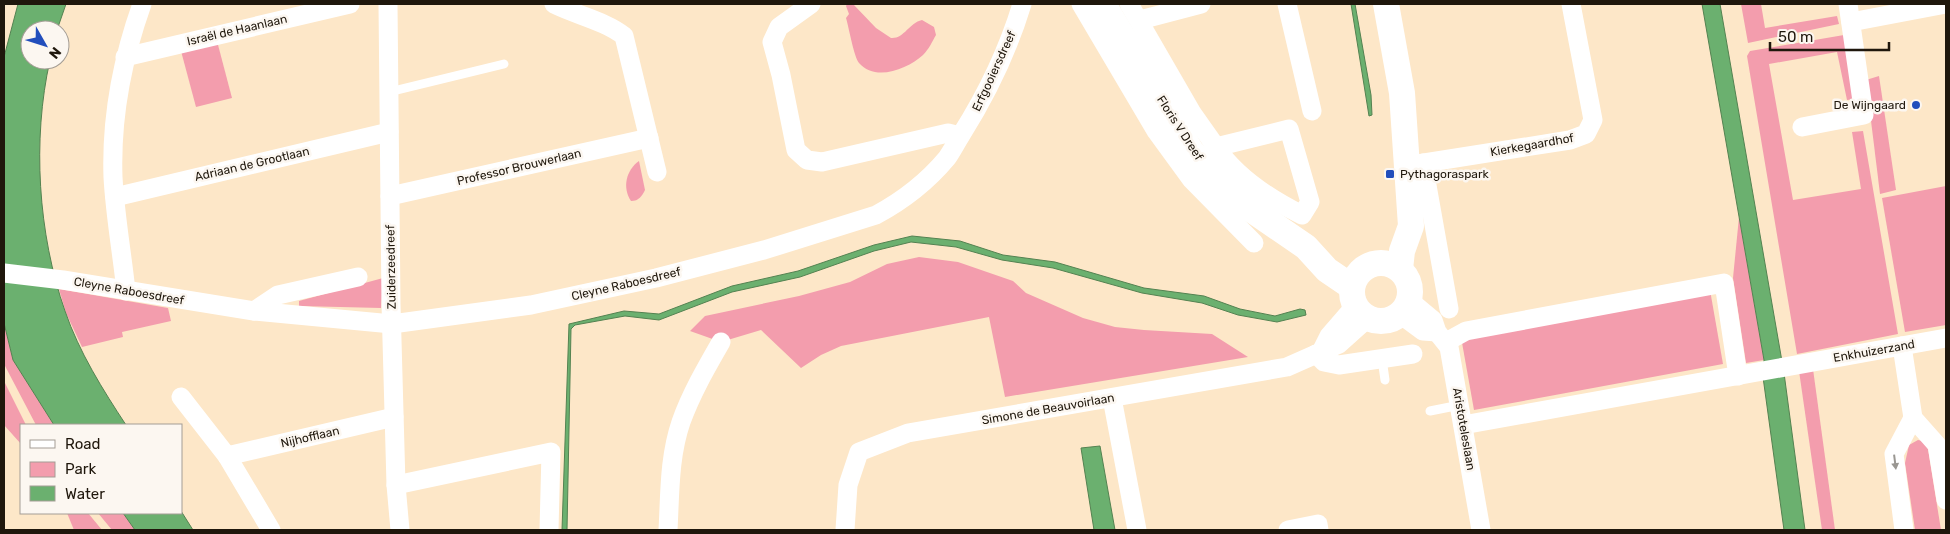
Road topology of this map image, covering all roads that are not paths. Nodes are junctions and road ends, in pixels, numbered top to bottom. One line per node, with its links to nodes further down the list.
1 (142, 4): 18 (street)
2 (350, 4): 18 (street, Israël de Haanlaan)
3 (388, 4): 20 (street, Zuiderzeedreef)
4 (554, 4): 25 (street)
5 (811, 4): 24 (street)
6 (1022, 4): 24 (street, Erfgooiersdreef)
7 (1081, 4): 31 (street, Floris V Dreef)
8 (1103, 4): 34 (street, Floris V Dreef)
9 (1129, 4): 16 (street, Floris V Dreef)
10 (1201, 4): 16 (street)
11 (1286, 4): 21 (street)
12 (1386, 4): 28 (street)
13 (1571, 4): 28 (street, Kierkegaardhof)
14 (1848, 4): 17 (street)
15 (1946, 4): 17 (street)
16 (1140, 20): 26 (street, Floris V Dreef)
17 (1851, 22): 22 (street)
18 (125, 57): 30 (street)
19 (504, 64): 20 (lane)
20 (389, 92): 23 (street, Zuiderzeedreef)
21 (1312, 111)
22 (1802, 127)
23 (389, 132): 29 (street, Zuiderzeedreef); 30 (street, Adriaan de Grootlaan)
24 (960, 136): 39 (street, Cleyne Raboesdreef)
25 (649, 138): 27 (street); 29 (street, Professor Brouwerlaan)
26 (1216, 148): 26 (street, Floris V Dreef)
27 (657, 172)
28 (1412, 173): 34 (street); 37 (street)
29 (390, 196): 39 (street, Zuiderzeedreef)
30 (115, 197): 35 (street)
31 (1254, 243)
32 (4, 273): 35 (street, Cleyne Raboesdreef)
33 (358, 277): 38 (street)
34 (1370, 286): 36 (street); 36 (street); 44 (street)
35 (126, 291): 38 (street, Cleyne Raboesdreef)
36 (1405, 307): 40 (street)
37 (1449, 308)
38 (254, 311): 39 (street, Cleyne Raboesdreef)
39 (392, 324): 53 (street, Zuiderzeedreef)
40 (1442, 337): 47 (street); 51 (street, Aristoteleslaan)
41 (1946, 338): 43 (street, Enkhuizerzand)
42 (721, 342): 62 (street)
43 (1902, 346): 47 (street, Enkhuizerzand); 54 (street)
44 (1319, 352): 46 (street); 50 (street, Simone de Beauvoirlaan)
45 (1413, 354): 46 (street)
46 (1382, 359): 48 (lane)
47 (1746, 375): 55 (street)
48 (1385, 380)
49 (180, 397): 56 (street)
50 (1112, 398): 63 (street, Simone de Beauvoirlaan); 64 (street)
51 (1460, 405): 52 (lane); 55 (street, Aristoteleslaan)
52 (1430, 411)
53 (394, 417): 56 (street, Nijhofflaan); 57 (street, Zuiderzeedreef)
54 (1913, 418): 58 (street); 68 (street, one-way to 68)
55 (1463, 425): 67 (street, Aristoteleslaan)
56 (227, 456): 59 (street)
57 (396, 485): 60 (street, Zuiderzeedreef); 61 (street)
58 (1946, 500)
59 (272, 530)
60 (400, 530)
61 (549, 530)
62 (668, 530)
63 (846, 530)
64 (1137, 530)
65 (1288, 530): 66 (street)
66 (1319, 530)
67 (1481, 530)
68 (1904, 530)

